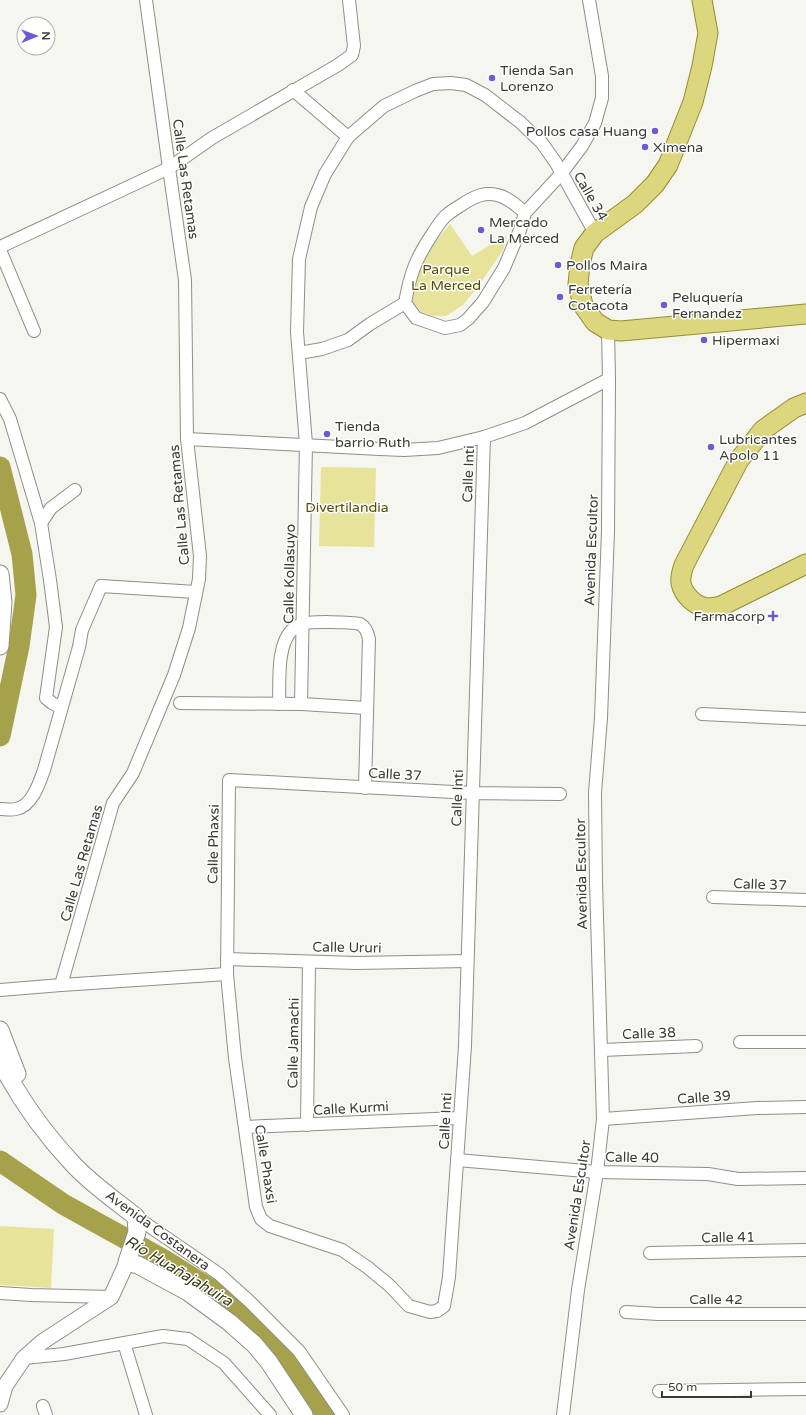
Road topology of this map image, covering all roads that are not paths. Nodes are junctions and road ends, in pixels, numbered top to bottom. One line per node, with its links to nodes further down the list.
1 (146, 0): 7 (street, Calle Las Retamas)
2 (350, 0): 5 (street)
3 (589, 0): 8 (street)
4 (702, 0): 10 (main road)
5 (293, 90): 6 (street); 7 (street)
6 (348, 137): 8 (street, Calle 34); 16 (street, Calle Kollasuyo)
7 (168, 168): 11 (street); 21 (street, Calle Las Retamas)
8 (562, 174): 9 (street); 10 (street, Calle 34)
9 (525, 213): 12 (street); 12 (street)
10 (595, 233): 14 (main road)
11 (0, 249): 15 (street)
12 (405, 303): 16 (street)
13 (806, 314): 14 (main road)
14 (608, 330): 17 (street, Avenida Escultor)
15 (34, 331)
16 (298, 353): 22 (street, Calle Kollasuyo)
17 (609, 378): 20 (street); 54 (street, Avenida Escultor)
18 (0, 399): 24 (street)
19 (806, 403): 25 (main road)
20 (484, 437): 22 (street); 39 (street, Calle Inti)
21 (187, 439): 22 (street); 27 (street, Calle Las Retamas)
22 (306, 444): 28 (street, Calle Kollasuyo)
23 (75, 490): 24 (street)
24 (40, 523): 33 (street)
25 (806, 564)
26 (0, 574): 29 (main road)
27 (196, 592): 33 (street); 48 (street, Calle Las Retamas)
28 (303, 623): 31 (street); 32 (street, Calle Kollasuyo); 34 (street)
29 (0, 646)
30 (180, 703): 31 (street)
31 (279, 704): 32 (street)
32 (301, 704): 34 (street)
33 (61, 708): 41 (street)
34 (367, 708): 38 (street)
35 (702, 714): 36 (street)
36 (806, 719)
37 (229, 780): 38 (street, Calle 37); 44 (street, Calle Phaxsi)
38 (365, 788): 39 (street, Calle 37)
39 (472, 793): 40 (street, Calle 37); 45 (street, Calle Inti)
40 (560, 794)
41 (0, 809)
42 (713, 897): 43 (street, Calle 37)
43 (806, 900)
44 (227, 959): 46 (street, Calle Ururi); 47 (street, Calle Phaxsi)
45 (467, 961): 46 (street, Calle Ururi); 58 (street, Calle Inti)
46 (309, 962): 60 (street, Calle Jamachi)
47 (226, 974): 48 (street); 61 (street, Calle Phaxsi)
48 (61, 985): 49 (street)
49 (0, 990)
50 (0, 1030): 57 (main road, Avenida Costanera)
51 (740, 1042): 52 (street)
52 (806, 1042)
53 (696, 1046): 54 (street, Calle 38)
54 (602, 1050): 59 (street, Avenida Escultor)
55 (0, 1061): 57 (main road, Avenida Costanera)
56 (806, 1107): 59 (street, Calle 39)
57 (34, 1117): 65 (main road, Avenida Costanera)
58 (459, 1118): 60 (street, Calle Kurmi); 62 (street, Calle Inti)
59 (604, 1119): 63 (street, Avenida Escultor)
60 (307, 1125): 61 (street, Calle Kurmi)
61 (245, 1127): 62 (street, Calle Phaxsi)
62 (457, 1160): 63 (street, Calle 40)
63 (597, 1172): 64 (street, Calle 40); 82 (street, Avenida Escultor)
64 (806, 1178)
65 (137, 1224): 68 (main road); 81 (street, Avenida Costanera)
66 (806, 1250): 67 (street, Calle 41)
67 (650, 1253)
68 (128, 1260): 70 (street); 80 (main road)
69 (0, 1292): 70 (street)
70 (111, 1297): 74 (street)
71 (626, 1312): 72 (street, Calle 42)
72 (806, 1314)
73 (124, 1343): 74 (street); 78 (street); 79 (street)
74 (24, 1358): 77 (street)
75 (806, 1388): 76 (street)
76 (659, 1391)
77 (0, 1404)
78 (146, 1415)
79 (270, 1415)
80 (304, 1415)
81 (343, 1415)
82 (563, 1415)

